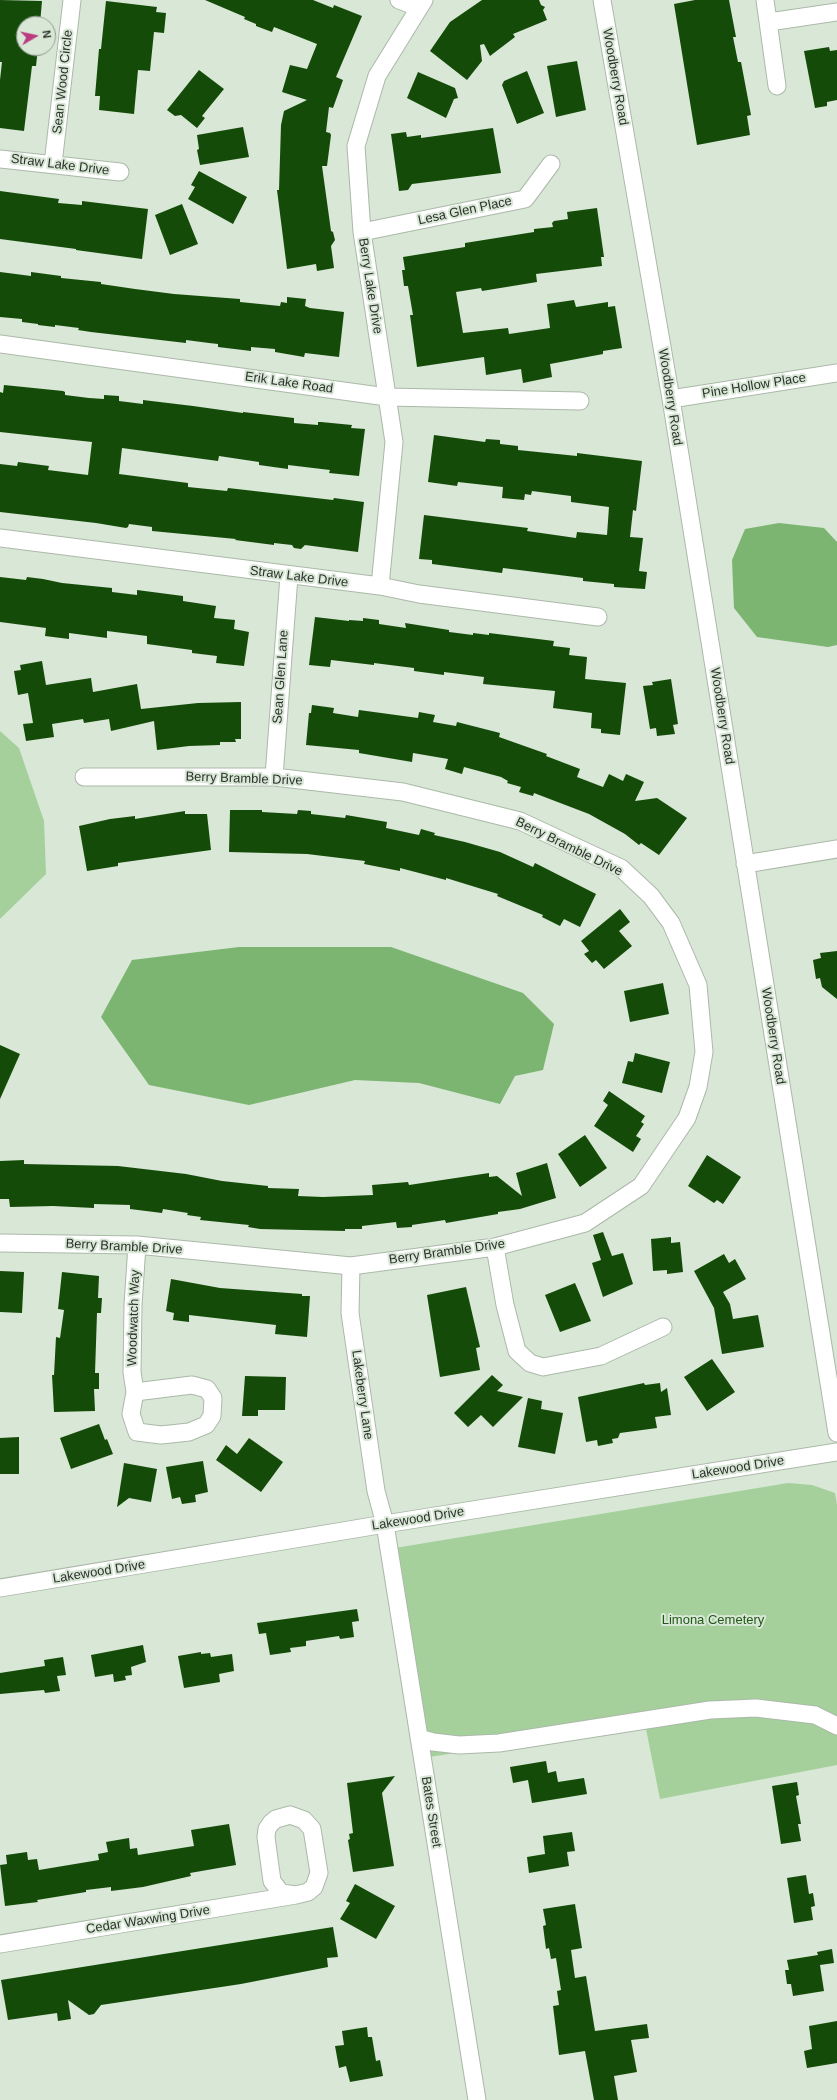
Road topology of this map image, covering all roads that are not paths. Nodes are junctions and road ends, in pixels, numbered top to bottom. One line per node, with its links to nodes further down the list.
1 (72, 0): 10 (street, Sean Wood Circle)
2 (399, 0): 5 (street)
3 (602, 0): 17 (street, Woodberry Road)
4 (765, 0): 7 (street)
5 (420, 4): 13 (street, Berry Lake Drive)
6 (837, 12): 7 (street)
7 (769, 22): 8 (street)
8 (777, 86)
9 (0, 158): 10 (street, Straw Lake Drive)
10 (53, 164): 12 (street, Straw Lake Drive)
11 (551, 164): 13 (street, Lesa Glen Place)
12 (120, 172)
13 (362, 232): 16 (street, Berry Lake Drive)
14 (0, 344): 16 (street, Erik Lake Road)
15 (837, 373): 17 (street, Pine Hollow Place)
16 (387, 397): 18 (street, Erik Lake Road); 21 (street, Berry Lake Drive)
17 (671, 399): 26 (street, Woodberry Road)
18 (580, 401)
19 (0, 538): 20 (street, Straw Lake Drive)
20 (289, 576): 21 (street, Straw Lake Drive); 24 (street, Sean Glen Lane)
21 (380, 586): 22 (street, Straw Lake Drive)
22 (598, 617)
23 (84, 777): 24 (street, Berry Bramble Drive)
24 (274, 777): 29 (street, Berry Bramble Drive)
25 (837, 849): 26 (street)
26 (745, 864): 33 (street, Woodberry Road)
27 (0, 1243): 28 (street, Berry Bramble Drive)
28 (137, 1245): 30 (street, Berry Bramble Drive); 32 (street, Woodwatch Way)
29 (495, 1247): 30 (street, Berry Bramble Drive); 31 (street)
30 (351, 1266): 35 (street, Lakeberry Lane)
31 (663, 1327)
32 (135, 1392): 32 (street, Woodwatch Way)
33 (837, 1434)
34 (837, 1452): 35 (street, Lakewood Drive)
35 (385, 1524): 36 (street, Lakewood Drive); 38 (street, Bates Street)
36 (0, 1588)
37 (837, 1726): 38 (street)
38 (419, 1738): 41 (street, Bates Street)
39 (296, 1895): 39 (street); 40 (street, Cedar Waxwing Drive)
40 (0, 1944)
41 (477, 2100)

